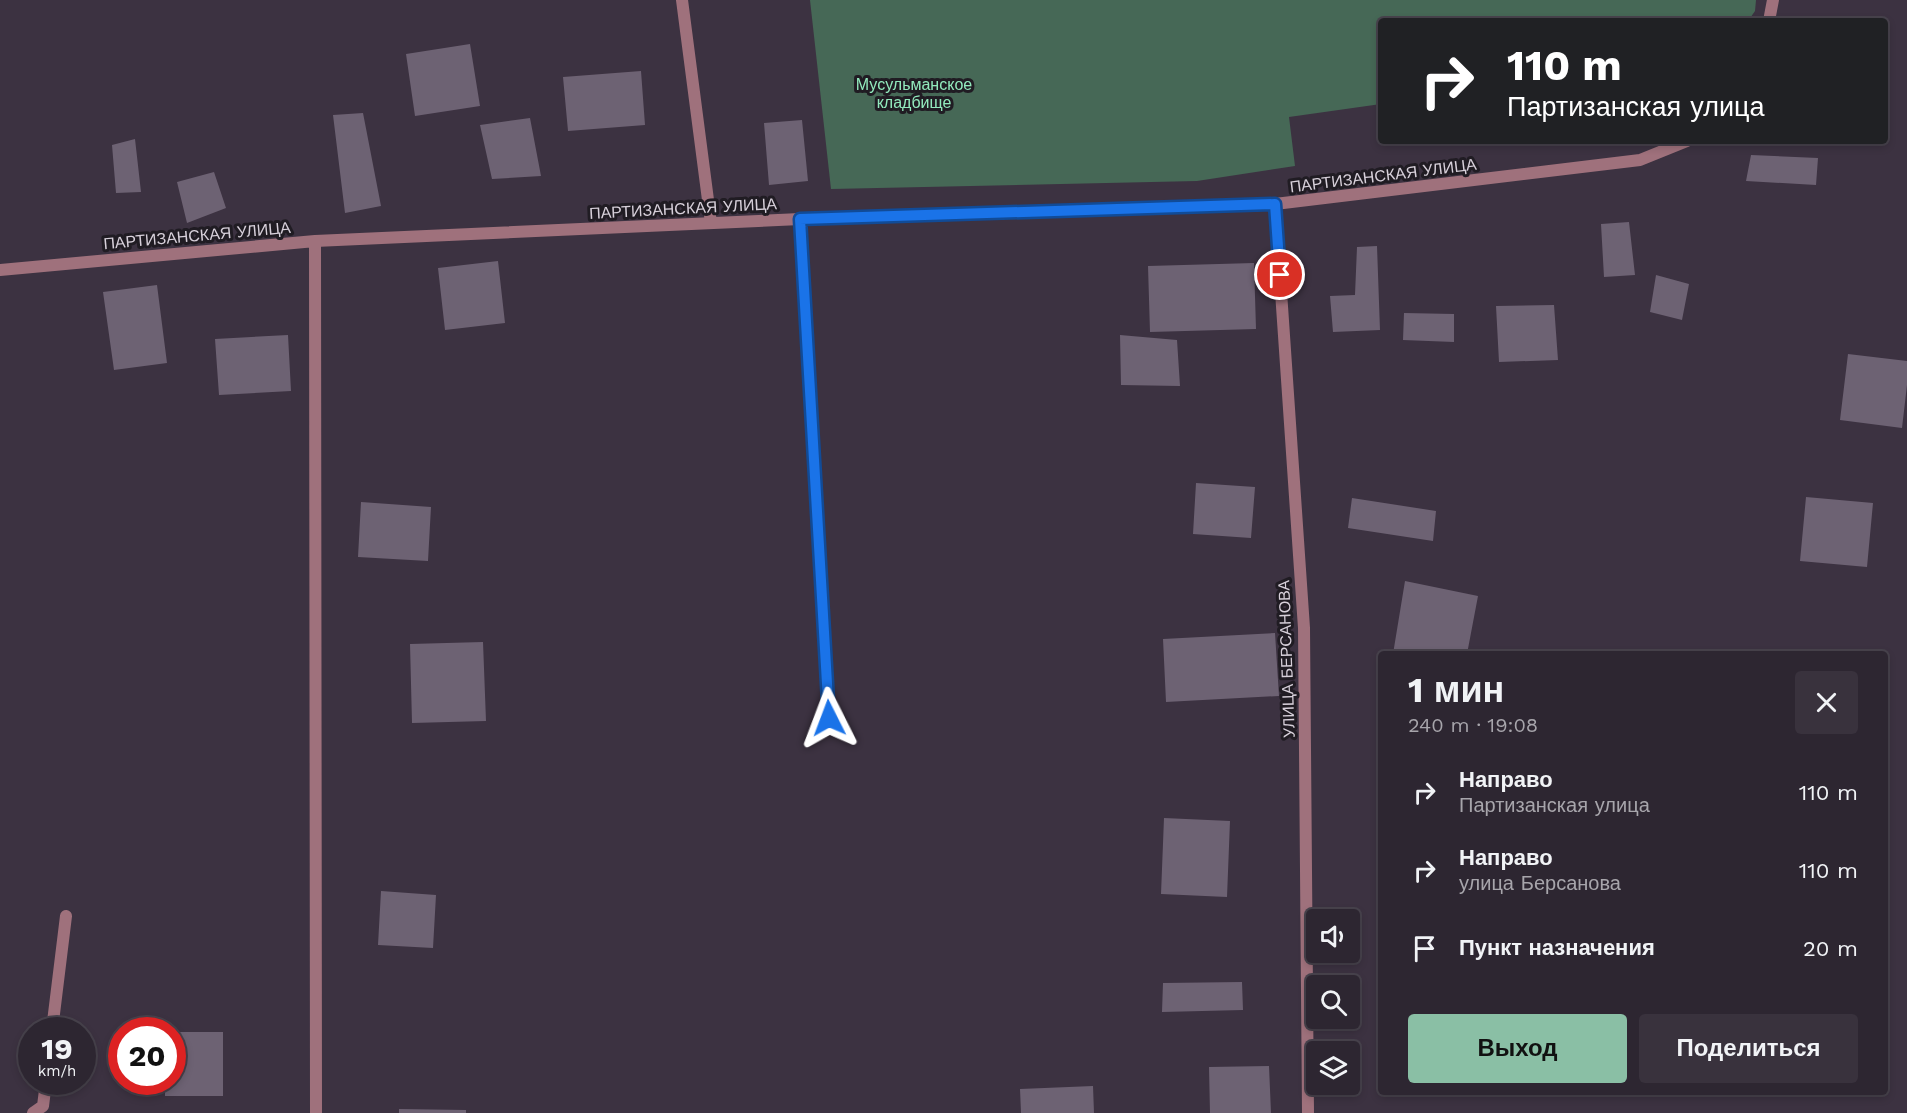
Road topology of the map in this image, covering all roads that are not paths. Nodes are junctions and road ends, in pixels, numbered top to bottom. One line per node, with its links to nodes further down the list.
1 (682, 0): 7 (street)
2 (1773, 0): 3 (street)
3 (1770, 18)
4 (1680, 144): 5 (street, ПАРТИЗАНСКАЯ УЛИЦА)
5 (1275, 204): 6 (street, ПАРТИЗАНСКАЯ УЛИЦА); 16 (street, УЛИЦА БЕРСАНОВА)
6 (800, 219): 7 (street, ПАРТИЗАНСКАЯ УЛИЦА); 10 (street)
7 (711, 223): 8 (street, ПАРТИЗАНСКАЯ УЛИЦА)
8 (315, 241): 9 (street, ПАРТИЗАНСКАЯ УЛИЦА); 15 (street)
9 (0, 270)
10 (829, 718)
11 (66, 916): 12 (street)
12 (54, 1017)
13 (44, 1095): 14 (street)
14 (33, 1113)
15 (316, 1113)
16 (1308, 1113)

